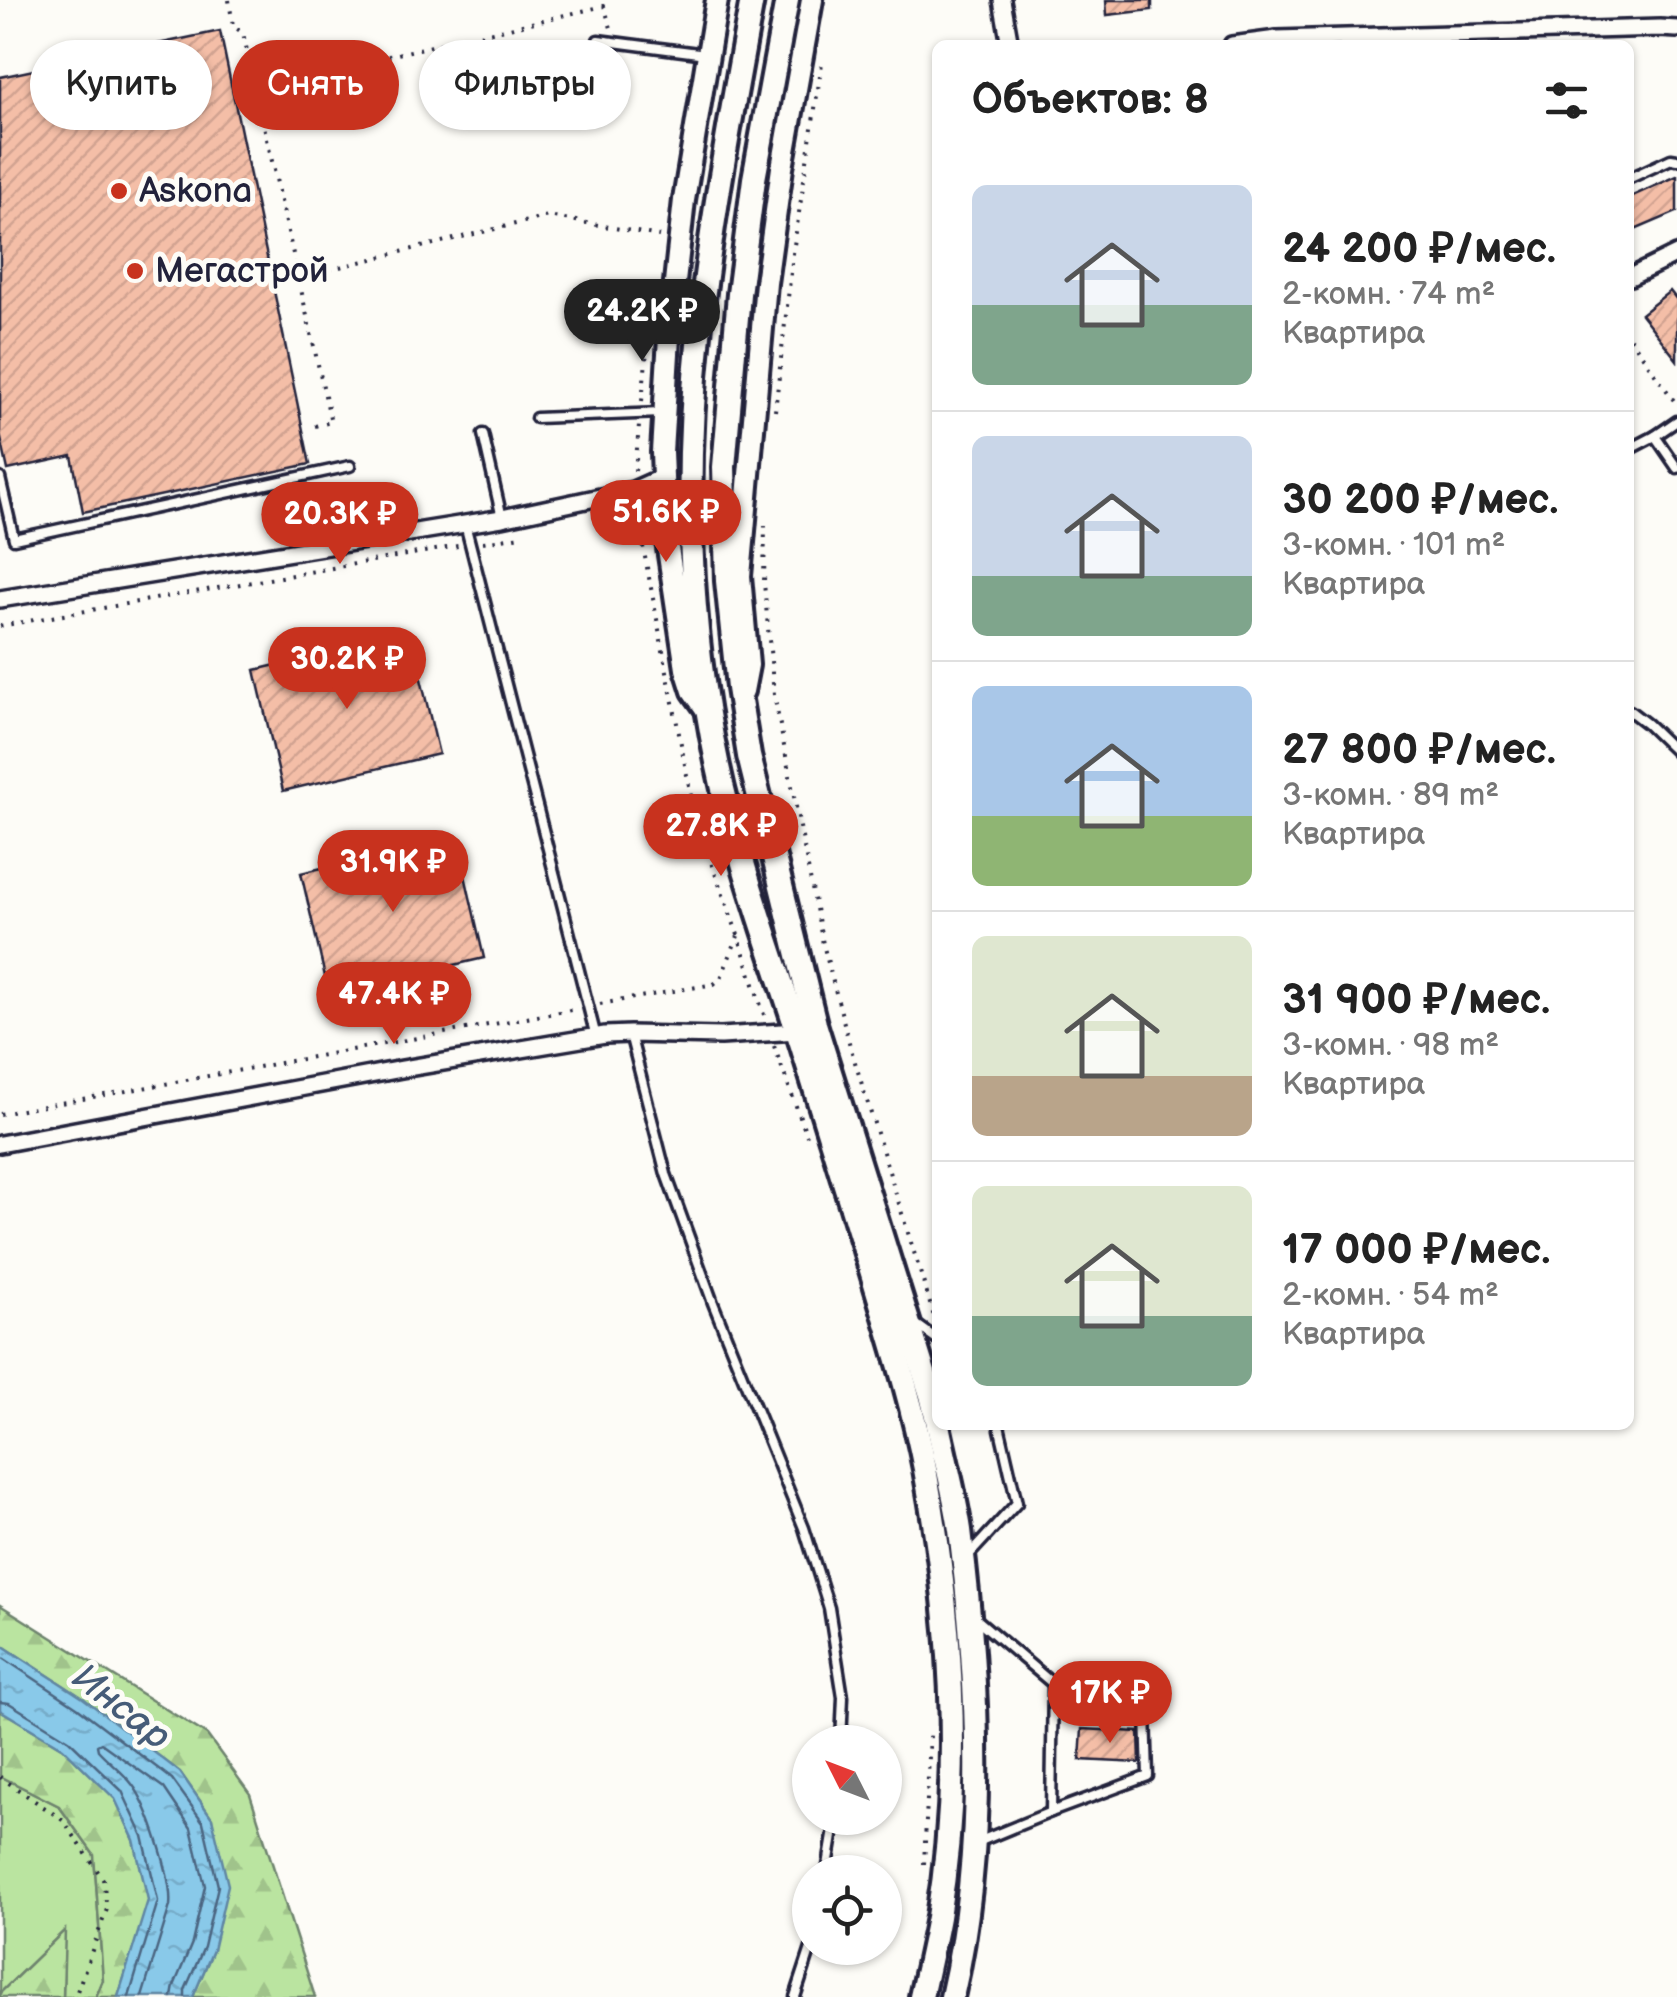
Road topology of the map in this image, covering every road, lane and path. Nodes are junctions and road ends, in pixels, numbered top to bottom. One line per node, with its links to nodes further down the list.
1 (229, 0): 9 (path)
2 (717, 0): 14 (street)
3 (752, 0): 45 (main road)
4 (787, 0): 44 (main road)
5 (812, 0): 44 (street)
6 (1002, 0): 10 (street)
7 (1677, 29): 11 (street)
8 (629, 31): 13 (path)
9 (245, 40)
10 (1009, 40)
11 (1270, 40)
12 (631, 45): 14 (lane)
13 (399, 54)
14 (706, 54): 25 (street)
15 (823, 56): 29 (path)
16 (265, 130): 22 (path)
17 (1677, 160): 18 (lane)
18 (1634, 176)
19 (659, 236): 22 (path)
20 (1677, 254): 21 (street)
21 (1634, 275)
22 (298, 277): 28 (path)
23 (1634, 344): 24 (path)
24 (1677, 404)
25 (664, 413): 26 (lane); 35 (street)
26 (536, 418)
27 (1677, 421): 31 (lane)
28 (316, 426)
29 (774, 426)
30 (484, 434): 37 (lane)
31 (1655, 436): 32 (lane); 34 (lane)
32 (1634, 447)
33 (350, 466): 36 (lane)
34 (1677, 468)
35 (662, 477): 37 (street); 45 (street)
36 (0, 478)
37 (502, 518): 38 (street)
38 (465, 524): 41 (lane); 42 (street)
39 (765, 524): 55 (path)
40 (521, 536): 41 (path)
41 (470, 544): 43 (path); 49 (lane)
42 (0, 599)
43 (0, 626)
44 (740, 703): 56 (main road)
45 (708, 712): 50 (main road)
46 (1634, 714): 47 (lane)
47 (1677, 753)
48 (738, 935): 49 (path)
49 (588, 1006): 52 (lane); 53 (path)
50 (797, 1031): 51 (street); 71 (main road)
51 (630, 1034): 52 (street); 64 (lane)
52 (596, 1037): 54 (street)
53 (0, 1114)
54 (0, 1144)
55 (932, 1309)
56 (907, 1317): 57 (lane); 58 (main road)
57 (932, 1336)
58 (932, 1399)
59 (939, 1430): 61 (main road)
60 (1000, 1430): 61 (lane)
61 (963, 1563): 62 (main road)
62 (967, 1611): 63 (lane); 67 (main road)
63 (1053, 1684): 66 (lane); 66 (lane)
64 (842, 1725)
65 (0, 1777): 69 (path)
66 (1051, 1812): 67 (lane)
67 (974, 1844): 72 (main road)
68 (806, 1965): 70 (lane)
69 (75, 1997)
70 (796, 1997)
71 (921, 1997)
72 (952, 1997)

